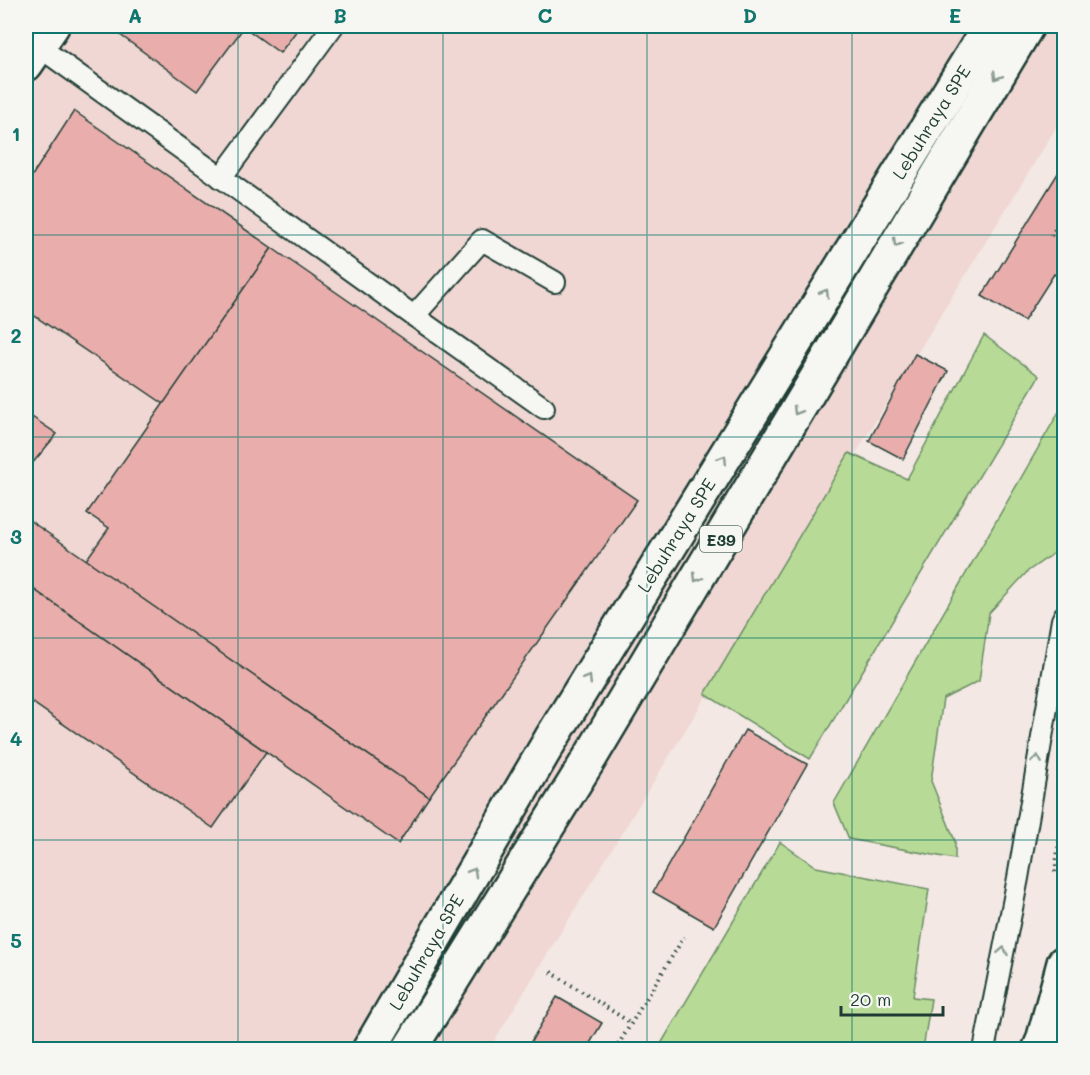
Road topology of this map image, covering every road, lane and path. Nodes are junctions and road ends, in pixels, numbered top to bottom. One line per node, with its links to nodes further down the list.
1 (333, 26): 5 (lane)
2 (990, 26): 18 (main road, Lebuhraya SPE / E39, one-way to 2)
3 (1027, 26): 19 (main road, Lebuhraya SPE / E39, one-way to 19)
4 (38, 45): 5 (lane)
5 (221, 178): 9 (lane)
6 (1065, 215): 7 (path)
7 (1051, 236)
8 (555, 282): 9 (lane)
9 (414, 316): 10 (lane)
10 (544, 408)
11 (1065, 616): 21 (lane, one-way to 11)
12 (1065, 806): 13 (path)
13 (1055, 872)
14 (684, 937): 17 (path)
15 (1065, 963): 22 (main road)
16 (551, 972): 17 (path)
17 (631, 1023): 20 (path)
18 (369, 1050)
19 (410, 1050)
20 (615, 1050)
21 (984, 1050)
22 (1039, 1050)

